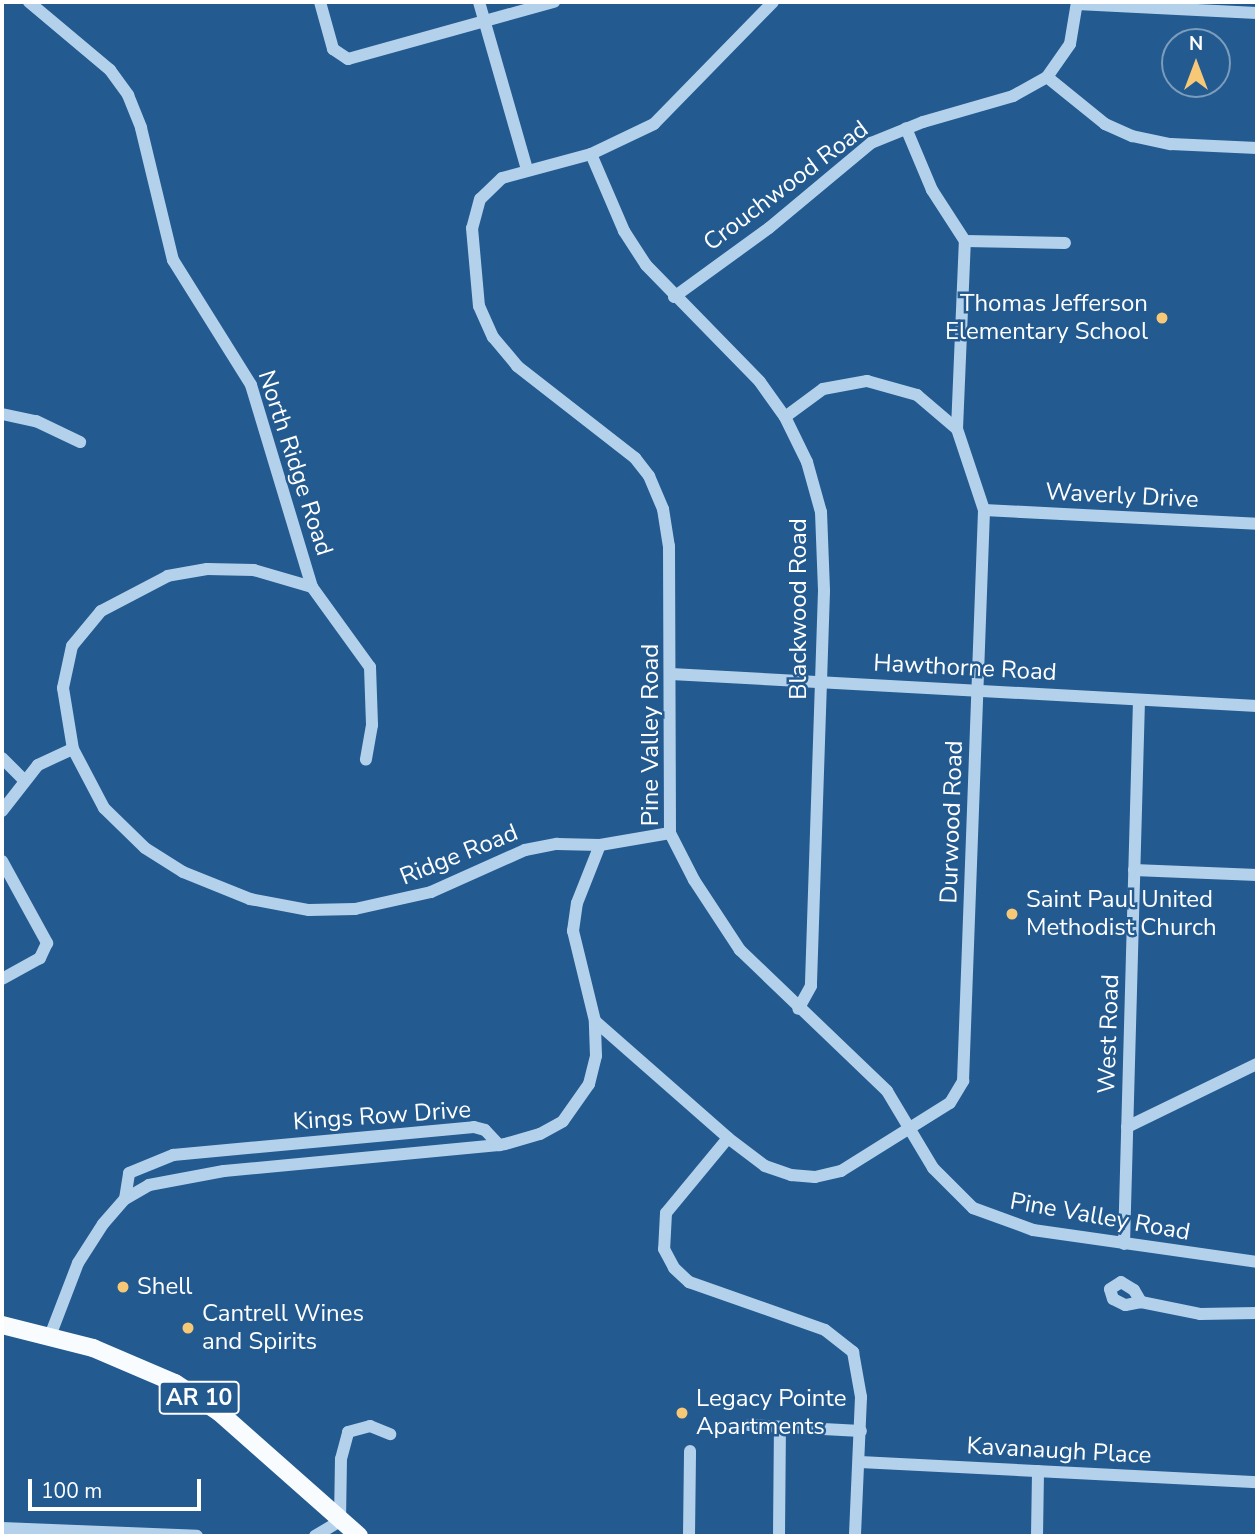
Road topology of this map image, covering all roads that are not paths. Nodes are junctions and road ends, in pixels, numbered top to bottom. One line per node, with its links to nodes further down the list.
1 (29, 2): 23 (street, North Ridge Road)
2 (320, 2): 8 (street)
3 (479, 2): 8 (street)
4 (554, 2): 8 (street)
5 (773, 2): 12 (street, Pine Valley Road)
6 (1077, 3): 7 (street); 9 (street, Crouchwood Road)
7 (1257, 13)
8 (488, 23): 13 (street)
9 (1047, 77): 10 (street, Crouchwood Road); 11 (street)
10 (906, 128): 14 (street); 16 (street, Crouchwood Road)
11 (1257, 148)
12 (591, 153): 13 (street, Pine Valley Road); 16 (street, Blackwood Road)
13 (527, 169): 24 (street, Pine Valley Road)
14 (965, 241): 15 (street); 19 (street, Durwood Road)
15 (1065, 243)
16 (674, 297): 18 (street, Blackwood Road)
17 (2, 414): 20 (street)
18 (785, 416): 19 (street); 25 (street, Blackwood Road)
19 (957, 429): 21 (street, Durwood Road)
20 (80, 442)
21 (984, 510): 22 (street, Waverly Drive); 26 (street, Durwood Road)
22 (1257, 524)
23 (312, 587): 29 (street, Ridge Road); 31 (street, North Ridge Road)
24 (671, 674): 25 (street, Hawthorne Road); 34 (street, Pine Valley Road)
25 (821, 681): 26 (street, Hawthorne Road); 40 (street, Blackwood Road)
26 (978, 689): 27 (street, Hawthorne Road); 44 (street, Durwood Road)
27 (1139, 700): 28 (street, Hawthorne Road); 37 (street, West Road)
28 (1257, 706)
29 (72, 749): 32 (street); 35 (street, Ridge Road)
30 (2, 758): 32 (street)
31 (366, 759)
32 (23, 779): 33 (street)
33 (2, 811)
34 (670, 832): 35 (street, Ridge Road); 40 (street, Pine Valley Road)
35 (600, 845): 41 (street, Kings Row Drive)
36 (2, 861): 39 (street)
37 (1134, 870): 38 (street); 43 (street, West Road)
38 (1257, 875)
39 (2, 979)
40 (798, 1009): 44 (street, Pine Valley Road)
41 (596, 1021): 45 (street, Durwood Road); 46 (street, Kings Row Drive)
42 (1257, 1064): 43 (street)
43 (1127, 1127): 48 (street, West Road)
44 (912, 1130): 45 (street, Durwood Road); 48 (street, Pine Valley Road)
45 (728, 1138): 56 (street)
46 (499, 1145): 47 (street); 47 (street, Kings Row Drive)
47 (125, 1199): 53 (street, Kings Row Drive)
48 (1124, 1244): 49 (street, Pine Valley Road)
49 (1257, 1262)
50 (1141, 1302): 51 (street)
51 (1257, 1313)
52 (2, 1325): 53 (main road, AR 10)
53 (50, 1336): 62 (main road, AR 10)
54 (749, 1425): 55 (street)
55 (780, 1427): 56 (street); 68 (street)
56 (861, 1431): 59 (street)
57 (390, 1434): 62 (street)
58 (690, 1451): 67 (street)
59 (859, 1462): 60 (street, Kavanaugh Place); 69 (street)
60 (1038, 1471): 61 (street, Kavanaugh Place); 70 (street)
61 (1257, 1482)
62 (341, 1521): 65 (street); 66 (main road, AR 10)
63 (2, 1528): 64 (street)
64 (197, 1536)
65 (315, 1536)
66 (359, 1536)
67 (689, 1536)
68 (779, 1536)
69 (855, 1536)
70 (1037, 1536)

